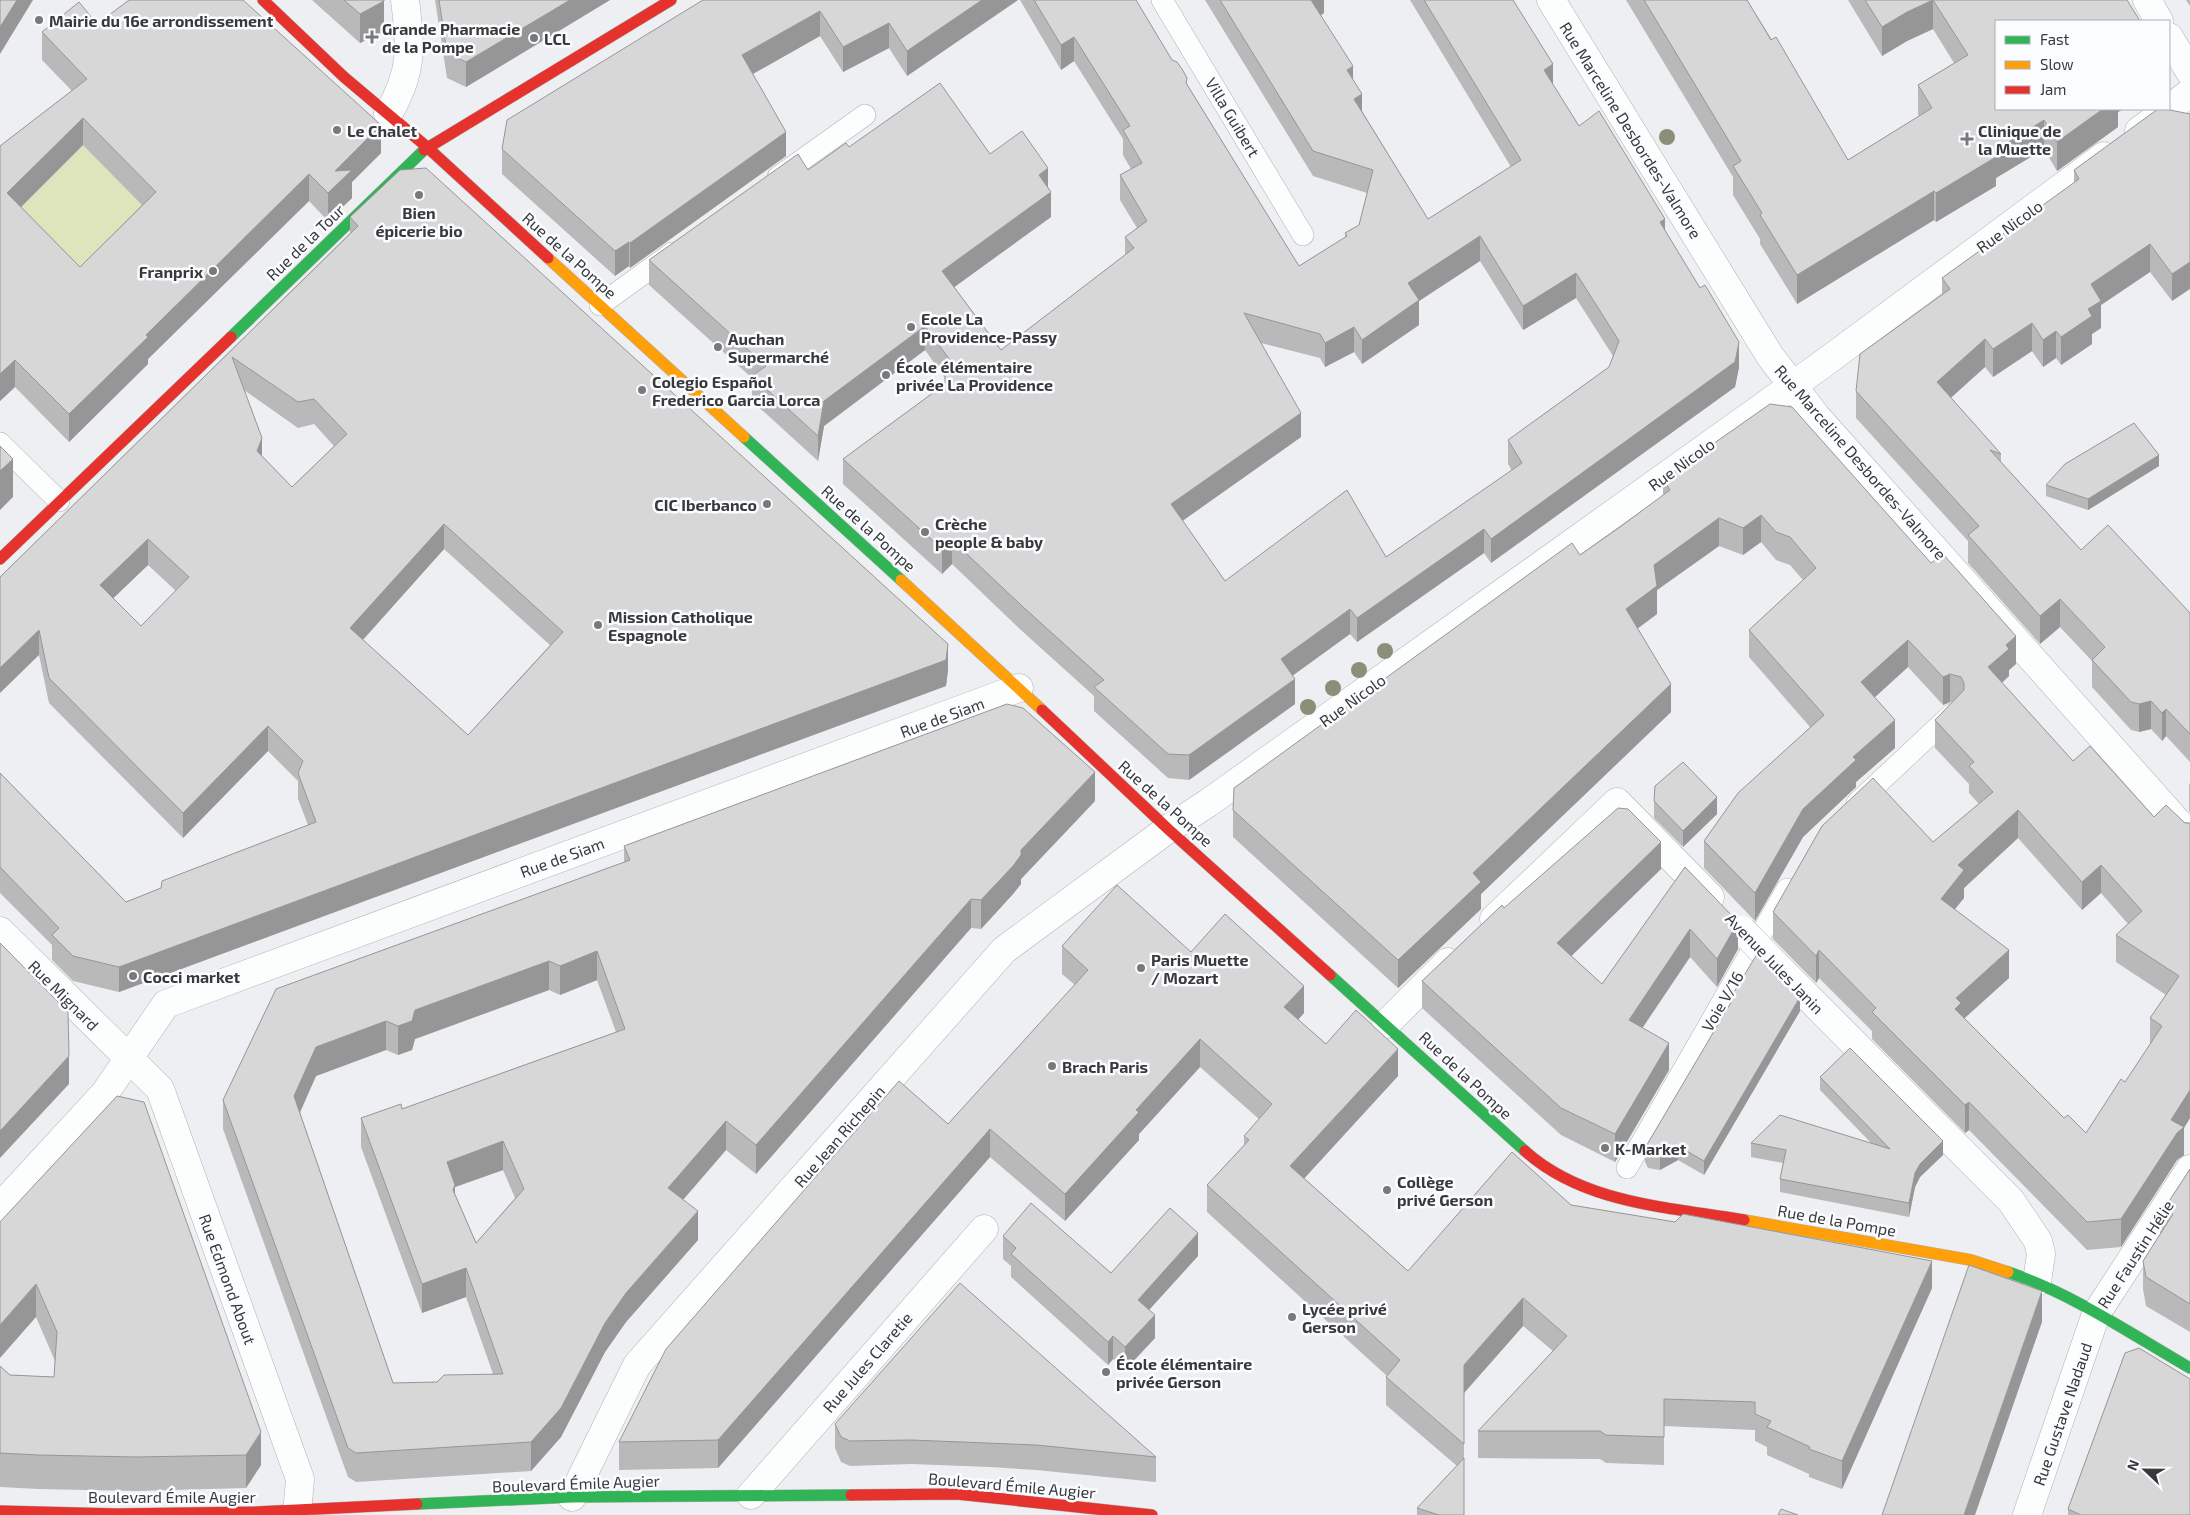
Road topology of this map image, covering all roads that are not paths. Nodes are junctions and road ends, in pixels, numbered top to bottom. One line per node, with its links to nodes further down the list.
1 (263, 0): 13 (street, Rue de la Pompe)
2 (405, 0): 13 (street)
3 (671, 0): 15 (street, Rue de la Tour)
4 (1162, 0): 17 (lane, Villa Guibert)
5 (1551, 0): 20 (street, Rue Marceline Desbordes-Valmore)
6 (2147, 0): 7 (street)
7 (2159, 20)
8 (2170, 38): 9 (street)
9 (2190, 72)
10 (2190, 93): 11 (street, Rue Nicolo)
11 (2170, 108)
12 (2167, 110): 20 (street, Rue Nicolo)
13 (388, 114): 15 (street, Rue de la Pompe)
14 (865, 115): 16 (lane)
15 (427, 147): 19 (street, Rue de la Pompe); 22 (street, Rue de la Tour)
16 (763, 188)
17 (1303, 235)
18 (684, 244): 19 (lane)
19 (600, 305): 24 (street, Rue de la Pompe)
20 (1792, 385): 27 (street, Rue Nicolo); 28 (street, Rue Marceline Desbordes-Valmore)
21 (0, 443): 22 (lane)
22 (59, 501): 23 (street, Rue de la Tour)
23 (0, 559)
24 (1019, 688): 27 (street, Rue de la Pompe); 32 (street, Rue de Siam)
25 (1952, 714): 26 (lane)
26 (1840, 819)
27 (1168, 829): 31 (street, Rue de la Pompe); 41 (street, Rue Jean Richepin)
28 (2190, 836)
29 (1797, 871): 33 (lane, Voie V/16)
30 (0, 931): 32 (street, Rue Mignard)
31 (1386, 1024): 37 (street, Rue de la Pompe); 37 (street, Avenue Jules Janin, bridge)
32 (129, 1058): 35 (street, Rue de Siam); 43 (street, Rue Edmond About)
33 (1627, 1168)
34 (2190, 1169): 38 (street, Rue Faustin Hélie)
35 (0, 1207)
36 (984, 1229): 40 (street, Rue Jules Claretie)
37 (2037, 1282): 38 (street, Rue de la Pompe)
38 (2096, 1314): 39 (street, Rue de la Pompe); 45 (street, Rue Gustave Nadaud)
39 (2190, 1368)
40 (751, 1495): 41 (street, Boulevard Émile Augier); 44 (street, Boulevard Émile Augier)
41 (572, 1497): 43 (street, Boulevard Émile Augier)
42 (0, 1511): 43 (street, Boulevard Émile Augier)
43 (297, 1513)
44 (1152, 1515)
45 (2027, 1515)

